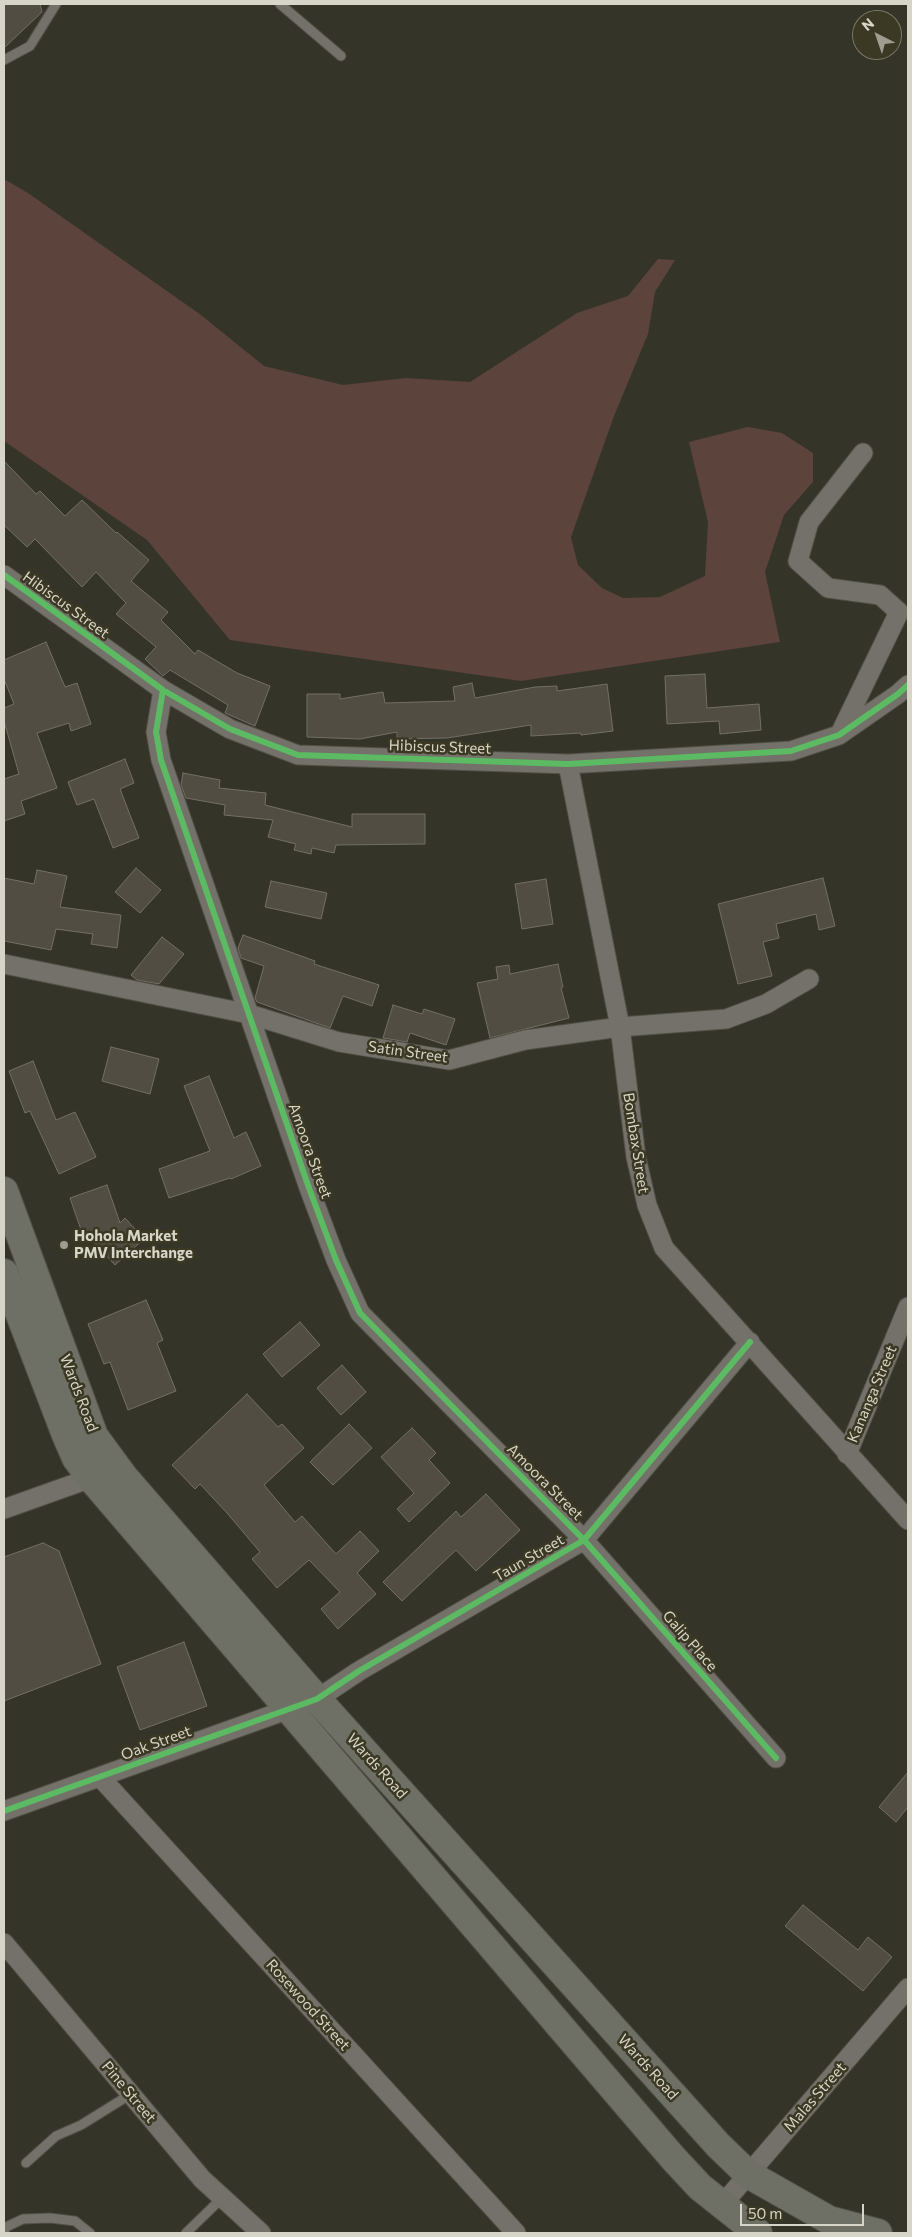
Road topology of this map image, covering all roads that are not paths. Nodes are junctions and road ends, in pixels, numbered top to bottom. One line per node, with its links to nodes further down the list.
1 (56, 4): 4 (lane)
2 (280, 4): 3 (lane)
3 (341, 56)
4 (4, 60)
5 (863, 453): 9 (street)
6 (4, 575): 8 (street, Hibiscus Street)
7 (908, 685): 9 (street, Hibiscus Street)
8 (162, 690): 10 (street, Hibiscus Street); 13 (street, Amoora Street)
9 (839, 735): 10 (street, Hibiscus Street)
10 (568, 764): 14 (street, Bombax Street)
11 (4, 964): 13 (street, Satin Street)
12 (809, 979): 14 (street, Satin Street)
13 (249, 1014): 14 (street, Satin Street); 24 (street, Amoora Street)
14 (620, 1027): 18 (street, Bombax Street)
15 (4, 1191): 20 (main road, Wards Road)
16 (4, 1273): 21 (main road, Wards Road)
17 (908, 1307): 19 (street, Kananga Street)
18 (750, 1342): 19 (street, Bombax Street); 24 (street, Taun Street)
19 (847, 1454): 23 (street, Bombax Street)
20 (124, 1477): 21 (street); 25 (main road, Wards Road)
21 (91, 1478): 22 (street); 26 (main road, Wards Road)
22 (4, 1509)
23 (908, 1520)
24 (584, 1540): 25 (street, Taun Street); 27 (street, Galip Place)
25 (317, 1699): 26 (street, Oak Street); 34 (main road, Wards Road)
26 (287, 1709): 28 (street, Oak Street); 36 (main road, Wards Road)
27 (776, 1758)
28 (100, 1777): 29 (street, Oak Street); 41 (street, Rosewood Street)
29 (4, 1811)
30 (4, 1943): 32 (street, Pine Street)
31 (908, 1988): 34 (street, Malas Street)
32 (131, 2094): 33 (lane); 35 (street, Pine Street)
33 (26, 2163)
34 (748, 2174): 36 (street, Malas Street); 43 (main road, Wards Road)
35 (222, 2198): 39 (lane); 40 (street, Pine Street)
36 (722, 2205): 42 (main road, Wards Road)
37 (4, 2232): 38 (lane)
38 (90, 2233)
39 (186, 2233)
40 (261, 2233)
41 (516, 2233)
42 (758, 2233)
43 (878, 2233)

